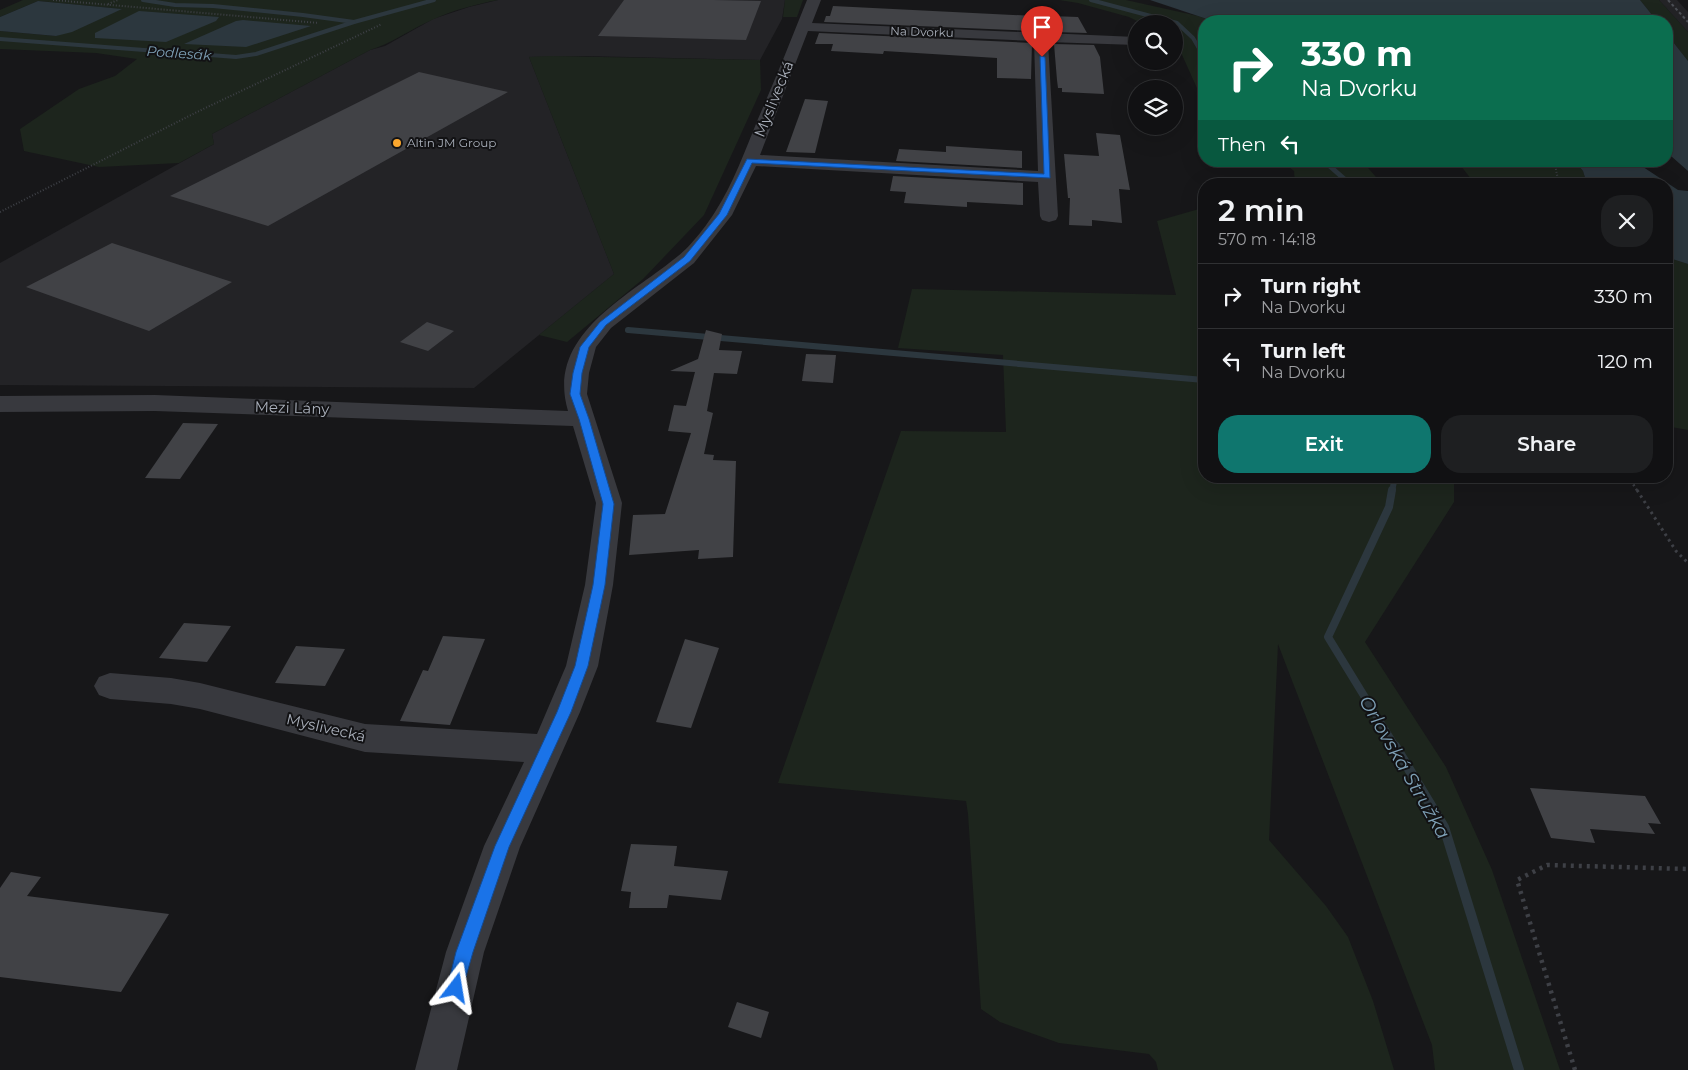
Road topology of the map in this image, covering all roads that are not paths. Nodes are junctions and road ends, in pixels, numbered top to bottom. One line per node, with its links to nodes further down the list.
1 (814, 0): 2 (street, Myslivecká)
2 (804, 27): 3 (street, Na Dvorku); 5 (street, Myslivecká)
3 (1041, 37): 4 (street, Na Dvorku); 6 (street)
4 (1128, 41)
5 (750, 160): 6 (street); 9 (street, Myslivecká)
6 (1047, 177): 7 (street)
7 (1049, 216)
8 (0, 404): 9 (street, Mezi Lány)
9 (584, 419): 11 (street, Myslivecká)
10 (110, 686): 11 (street, Myslivecká)
11 (546, 749): 12 (street, Myslivecká)
12 (436, 1070)

